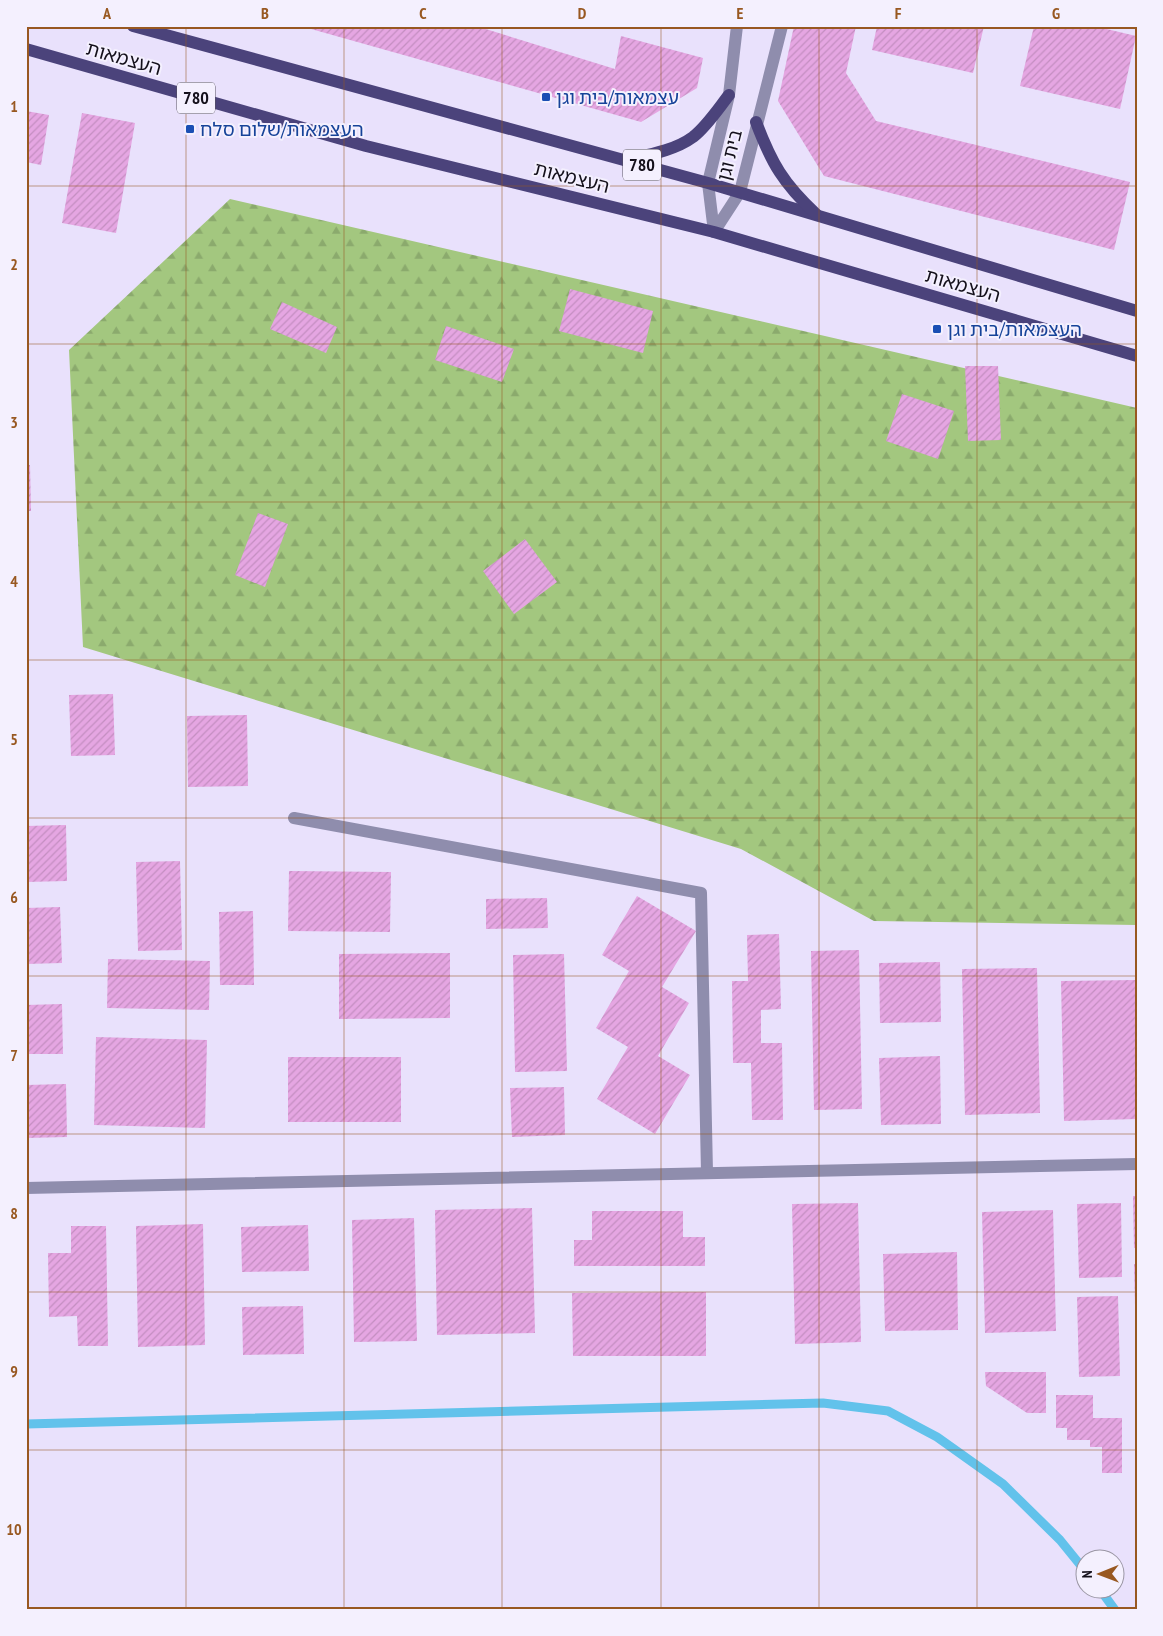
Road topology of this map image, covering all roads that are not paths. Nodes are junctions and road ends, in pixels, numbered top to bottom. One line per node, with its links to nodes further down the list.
1 (133, 26): 7 (main road, העצמאות / 780)
2 (738, 26): 5 (street, בית וגן)
3 (782, 26): 6 (street, בית וגן)
4 (26, 49): 11 (main road, העצמאות / 780)
5 (729, 95): 7 (main road); 8 (street, בית וגן)
6 (756, 122): 9 (street, בית וגן); 10 (main road)
7 (624, 160): 8 (main road, העצמאות / 780)
8 (708, 183): 9 (main road, העצמאות / 780); 11 (street, בית וגן)
9 (740, 192): 10 (main road, העצמאות / 780); 11 (street, בית וגן)
10 (818, 216): 12 (main road, העצמאות / 780)
11 (714, 232): 13 (main road, העצמאות / 780)
12 (1137, 311)
13 (1137, 356)
14 (294, 818): 16 (street)
15 (1137, 1164): 16 (street)
16 (707, 1172): 17 (street)
17 (26, 1188)

